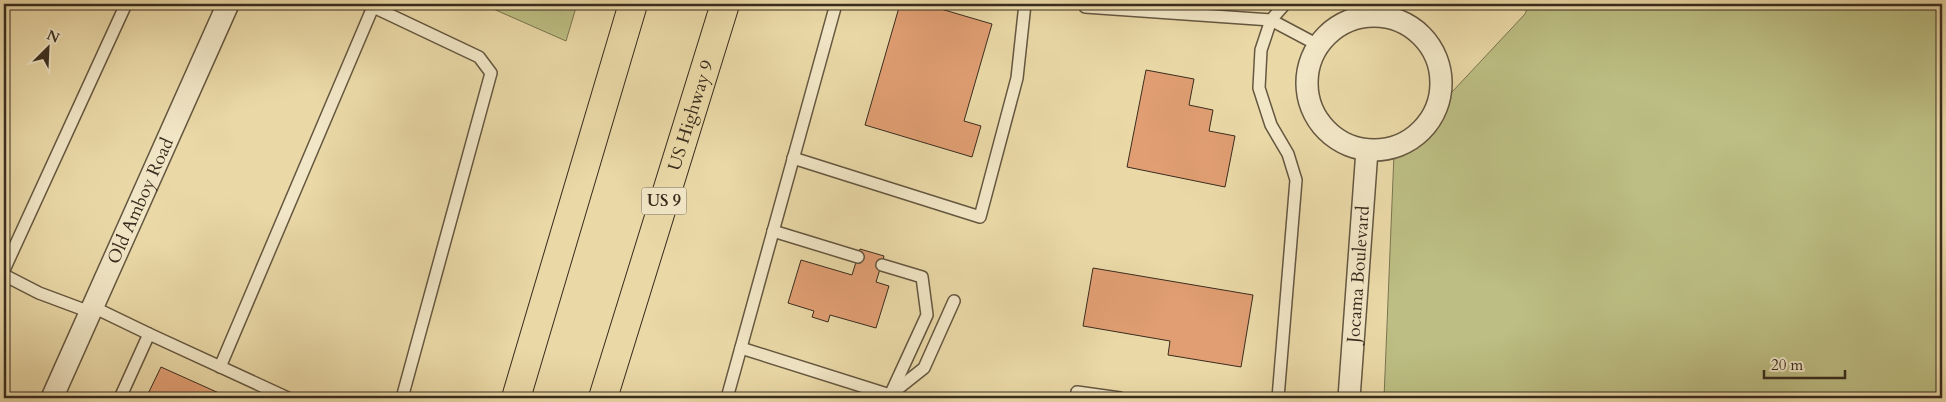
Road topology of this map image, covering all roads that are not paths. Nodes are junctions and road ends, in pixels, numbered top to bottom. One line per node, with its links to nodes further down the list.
1 (126, 4): 20 (lane)
2 (228, 4): 23 (street, Old Amboy Road)
3 (634, 4): 33 (highway)
4 (725, 4): 34 (highway, US Highway 9 / US 9)
5 (836, 4): 16 (lane)
6 (1026, 4): 16 (lane)
7 (1216, 4): 12 (lane)
8 (1285, 4): 13 (lane)
9 (370, 5): 26 (lane); 32 (lane)
10 (1085, 7): 12 (lane)
11 (1373, 10): 14 (street); 15 (street)
12 (1215, 16): 13 (lane)
13 (1271, 20): 14 (lane); 37 (lane)
14 (1318, 46): 15 (street)
15 (1366, 150): 38 (street, Jocama Boulevard)
16 (793, 158): 17 (lane)
17 (773, 232): 18 (lane); 25 (lane)
18 (858, 257)
19 (882, 264): 28 (lane)
20 (4, 270)
21 (4, 275): 23 (lane)
22 (954, 301): 28 (lane)
23 (91, 310): 24 (lane); 29 (street, Old Amboy Road)
24 (150, 334): 26 (lane); 30 (lane)
25 (741, 348): 28 (lane); 35 (lane)
26 (220, 367): 31 (lane)
27 (1078, 392): 36 (lane)
28 (890, 395)
29 (52, 398)
30 (120, 398)
31 (288, 398)
32 (402, 398)
33 (516, 398)
34 (603, 398)
35 (727, 398)
36 (1120, 398)
37 (1278, 398)
38 (1349, 398)

